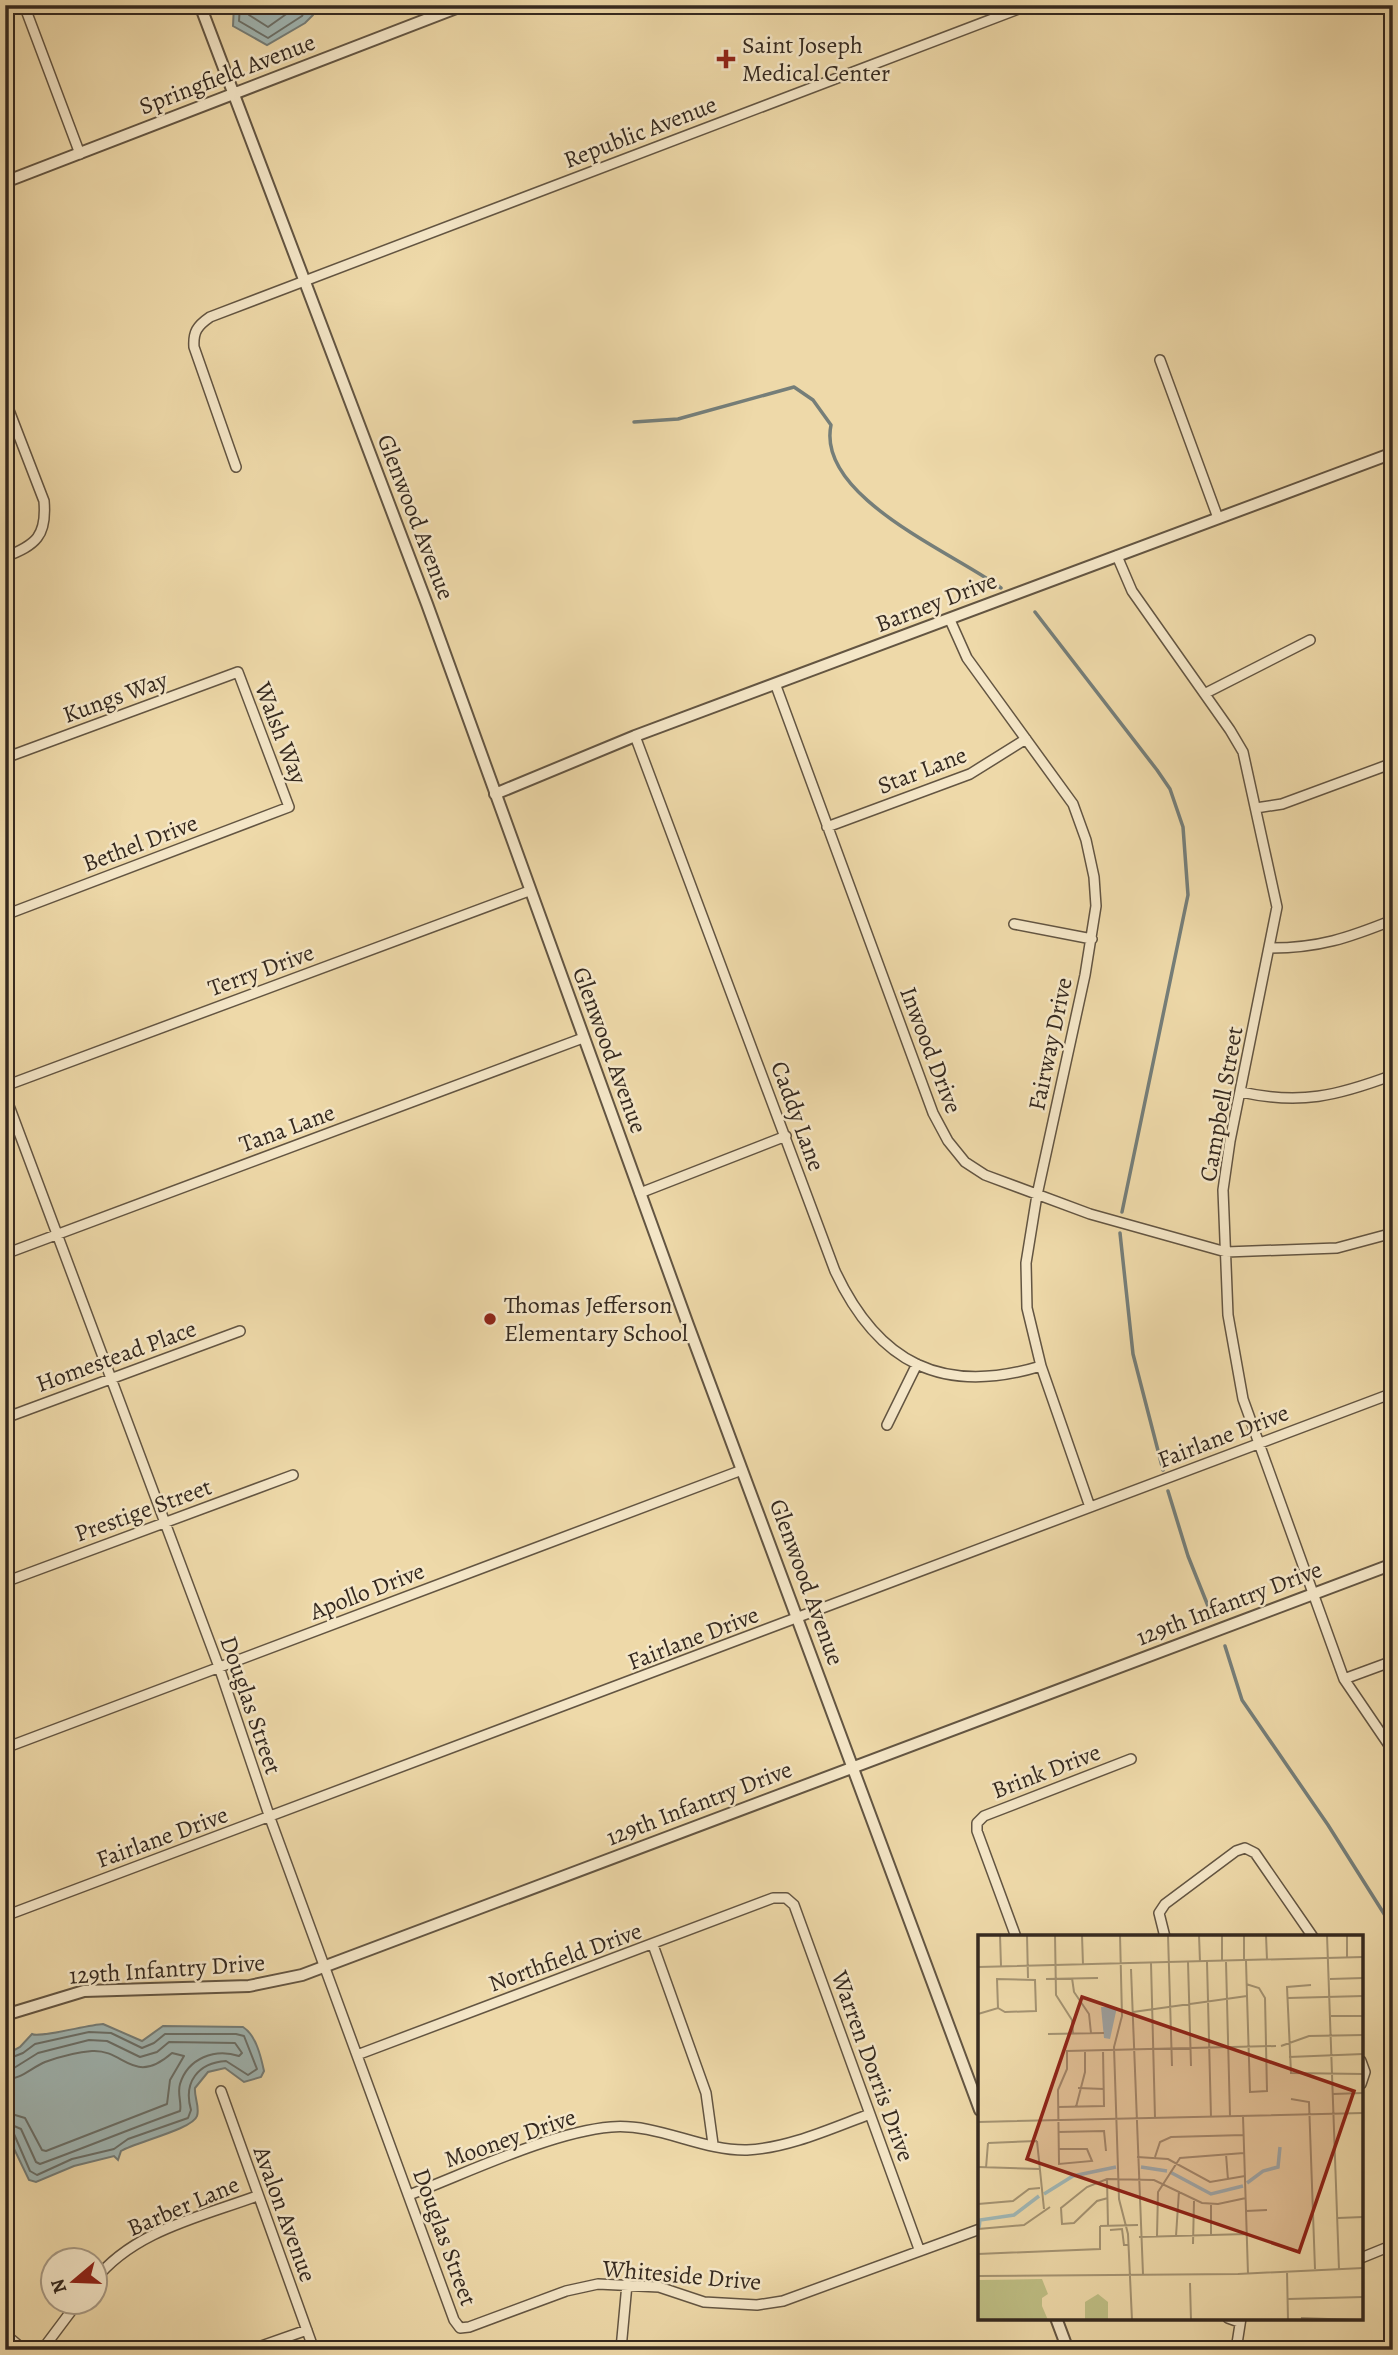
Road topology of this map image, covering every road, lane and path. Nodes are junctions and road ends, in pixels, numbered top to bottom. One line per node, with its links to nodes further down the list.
1 (24, 5): 6 (street)
2 (200, 5): 5 (street, Glenwood Avenue)
3 (464, 5): 5 (street, Springfield Avenue)
4 (1029, 5): 8 (street, Republic Avenue)
5 (234, 93): 6 (street, Springfield Avenue); 8 (street, Glenwood Avenue)
6 (80, 154): 7 (street, Springfield Avenue)
7 (5, 182)
8 (304, 280): 12 (street, Republic Avenue); 25 (street, Glenwood Avenue)
9 (1160, 360): 13 (street)
10 (5, 400): 15 (street)
11 (1393, 453): 13 (street, Barney Drive)
12 (236, 467)
13 (1218, 518): 14 (street, Barney Drive)
14 (1117, 556): 16 (street, Barney Drive); 20 (street, Campbell Street)
15 (5, 557)
16 (950, 620): 19 (street, Barney Drive); 22 (street, Fairway Drive)
17 (1310, 640): 20 (street)
18 (238, 672): 23 (street, Kungs Way); 26 (street, Walsh Way)
19 (776, 685): 21 (street, Barney Drive); 28 (street, Inwood Drive)
20 (1206, 693): 27 (street, Campbell Street)
21 (635, 736): 25 (street, Barney Drive); 40 (street, Caddy Lane)
22 (1026, 739): 28 (street, Star Lane); 33 (street, Fairway Drive)
23 (5, 758)
24 (1393, 763): 27 (street)
25 (495, 794): 29 (street, Glenwood Avenue)
26 (289, 807): 30 (street, Bethel Drive)
27 (1256, 808): 34 (street, Campbell Street)
28 (827, 827): 42 (street, Inwood Drive)
29 (529, 891): 35 (street, Glenwood Avenue); 37 (street, Terry Drive)
30 (5, 915)
31 (1393, 920): 34 (street)
32 (1014, 924): 33 (street)
33 (1091, 939): 42 (street, Fairway Drive)
34 (1271, 947): 38 (street, Campbell Street)
35 (583, 1038): 41 (street, Glenwood Avenue); 44 (street, Tana Lane)
36 (1393, 1075): 38 (street)
37 (5, 1086)
38 (1241, 1092): 45 (street, Campbell Street)
39 (5, 1095): 44 (street, Douglas Street)
40 (786, 1136): 41 (street); 48 (street, Caddy Lane)
41 (640, 1193): 55 (street, Glenwood Avenue)
42 (1037, 1195): 45 (street, Inwood Drive); 49 (street, Fairway Drive)
43 (1393, 1233): 45 (street, Inwood Drive)
44 (58, 1234): 46 (street, Tana Lane); 50 (street, Douglas Street)
45 (1226, 1252): 54 (street, Campbell Street)
46 (5, 1254)
47 (240, 1331): 50 (street, Homestead Place)
48 (917, 1364): 49 (street, Caddy Lane); 53 (street)
49 (1041, 1366): 57 (street, Fairway Drive)
50 (111, 1378): 52 (street, Homestead Place); 58 (street, Douglas Street)
51 (1393, 1393): 54 (street, Fairlane Drive)
52 (5, 1418)
53 (887, 1425)
54 (1259, 1443): 57 (street, Fairlane Drive); 61 (street, Campbell Street)
55 (743, 1469): 62 (street, Glenwood Avenue); 64 (street, Apollo Drive)
56 (293, 1475): 58 (street, Prestige Street)
57 (1090, 1507): 62 (street, Fairlane Drive)
58 (164, 1523): 60 (street, Prestige Street); 64 (street, Douglas Street)
59 (1393, 1564): 61 (street, 129th Infantry Drive)
60 (5, 1582)
61 (1314, 1594): 65 (street, Campbell Street); 69 (street, 129th Infantry Drive)
62 (797, 1619): 69 (street, Glenwood Avenue); 70 (street, Fairlane Drive)
63 (1393, 1661): 65 (street)
64 (219, 1667): 66 (street, Apollo Drive); 70 (street, Douglas Street)
65 (1344, 1679): 67 (street, Campbell Street)
66 (5, 1748)
67 (1393, 1751)
68 (1131, 1759): 73 (street, Brink Drive)
69 (854, 1767): 77 (street, 129th Infantry Drive); 81 (street, Glenwood Avenue)
70 (270, 1818): 72 (street, Fairlane Drive); 77 (street, Douglas Street)
71 (786, 1898): 76 (street, Northfield Drive); 82 (street, Warren Dorris Drive)
72 (5, 1916)
73 (1015, 1935)
74 (1164, 1935): 75 (street)
75 (1312, 1935)
76 (653, 1945): 79 (street, Northfield Drive); 83 (street)
77 (327, 1966): 78 (street, 129th Infantry Drive); 79 (street, Douglas Street)
78 (5, 2015)
79 (357, 2055): 84 (street, Douglas Street)
80 (221, 2091): 85 (street, Avalon Avenue)
81 (978, 2105)
82 (870, 2114): 83 (street, Mooney Drive); 88 (street, Warren Dorris Drive)
83 (713, 2144): 84 (street, Mooney Drive)
84 (409, 2195): 95 (street, Douglas Street)
85 (257, 2196): 90 (street, Barber Lane); 96 (street, Avalon Avenue)
86 (978, 2230): 88 (street, Whiteside Drive)
87 (1393, 2245): 89 (street)
88 (919, 2249): 91 (street, Whiteside Drive)
89 (1363, 2257)
90 (108, 2266)
91 (627, 2284): 95 (street, Whiteside Drive); 98 (street)
92 (68, 2316): 100 (street)
93 (1057, 2320): 103 (street)
94 (1240, 2320): 104 (street)
95 (460, 2328)
96 (307, 2330): 101 (street); 102 (street, Avalon Avenue)
97 (5, 2334): 99 (street)
98 (621, 2349)
99 (24, 2350)
100 (42, 2350)
101 (250, 2350)
102 (314, 2350)
103 (1068, 2350)
104 (1236, 2350)

